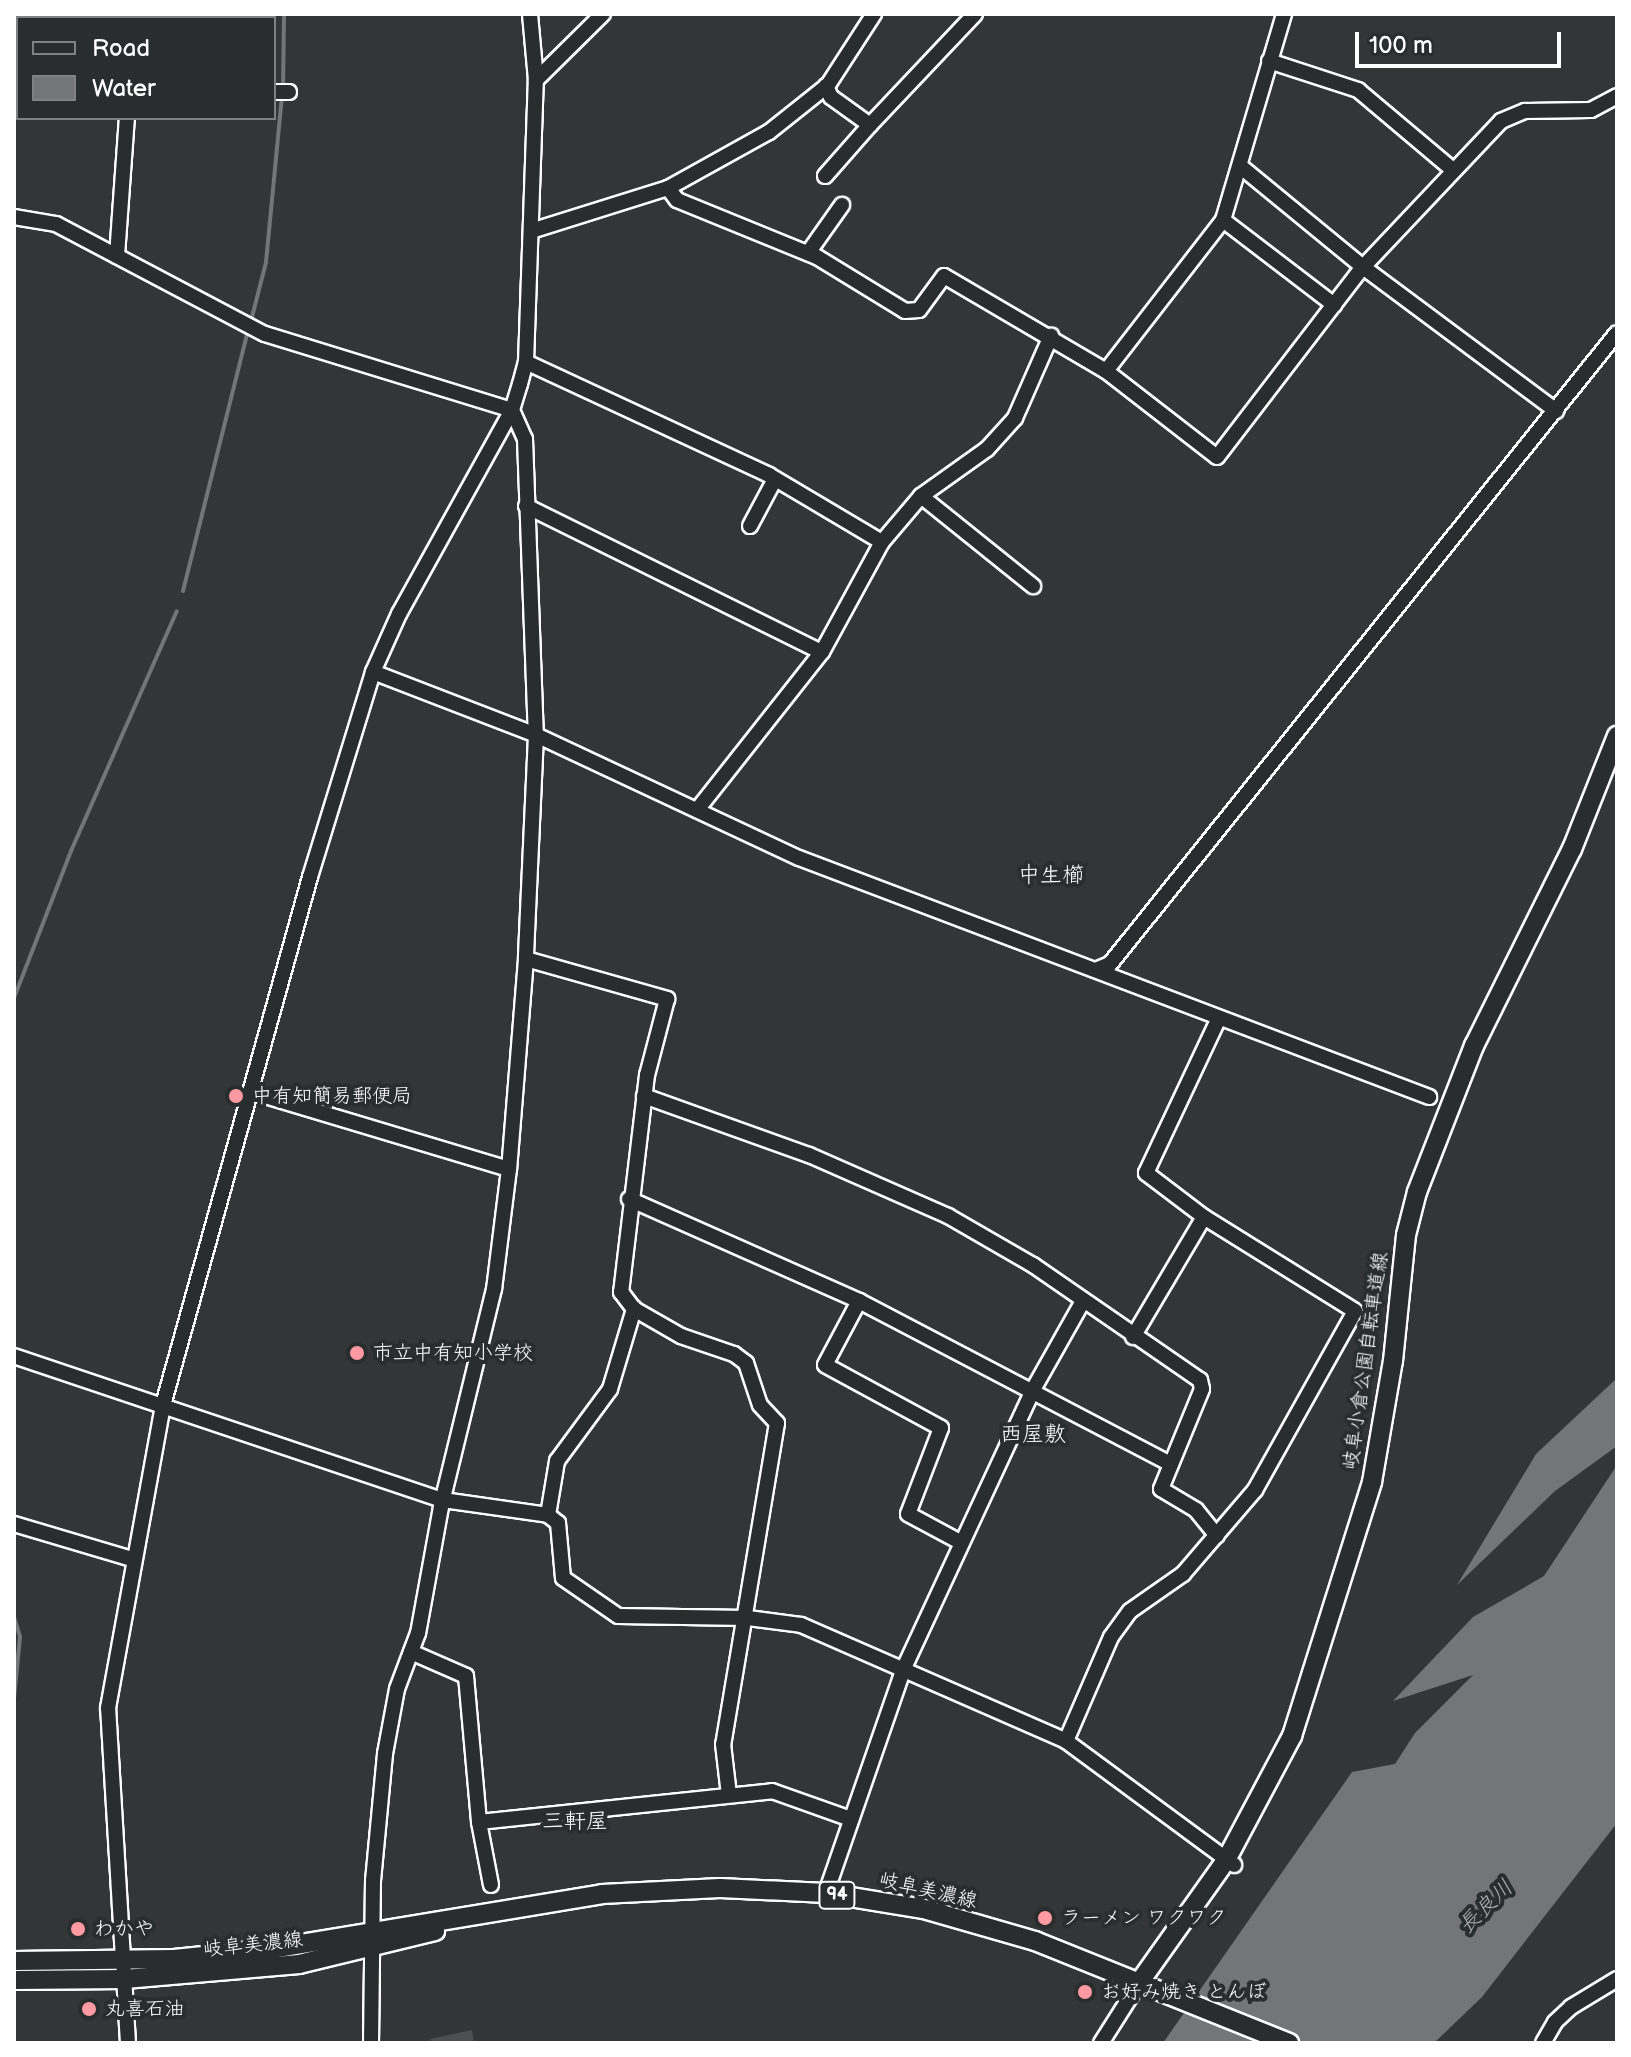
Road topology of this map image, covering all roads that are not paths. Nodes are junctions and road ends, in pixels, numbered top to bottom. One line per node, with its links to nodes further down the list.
1 (530, 14): 7 (street)
2 (603, 14): 7 (street)
3 (975, 14): 11 (street)
4 (1284, 14): 6 (street)
5 (867, 17): 8 (street)
6 (1269, 61): 12 (street); 13 (street)
7 (536, 80): 19 (street)
8 (826, 86): 11 (street); 15 (street)
9 (1617, 96): 13 (street)
10 (127, 120): 21 (street)
11 (870, 125): 14 (street)
12 (1240, 166): 18 (street); 22 (street)
13 (1453, 170): 22 (street)
14 (825, 176)
15 (668, 188): 19 (street); 20 (street)
16 (842, 205): 20 (street)
17 (14, 217): 21 (street)
18 (1223, 220): 23 (street); 27 (street)
19 (531, 231): 26 (street)
20 (808, 253): 25 (street)
21 (117, 256): 28 (street)
22 (1363, 267): 23 (street); 29 (street)
23 (1334, 305): 27 (street)
24 (1617, 333): 29 (street)
25 (1051, 336): 27 (street); 31 (street)
26 (526, 362): 28 (street); 30 (street)
27 (1106, 371)
28 (512, 410): 32 (street); 37 (street)
29 (1556, 411): 42 (street)
30 (775, 479): 33 (street); 34 (street)
31 (921, 496): 34 (street); 35 (street)
32 (526, 506): 36 (street); 38 (street)
33 (750, 526)
34 (882, 542): 36 (street)
35 (1033, 586)
36 (822, 652): 40 (street)
37 (373, 672): 38 (street); 44 (street)
38 (536, 735): 40 (street); 41 (street)
39 (1617, 736): 71 (main road, 岐阜小倉公園自転車道線)
40 (697, 810): 42 (street)
41 (526, 959): 45 (street); 47 (street)
42 (1098, 969): 43 (street)
43 (1219, 1018): 46 (street); 49 (street)
44 (252, 1092): 47 (street); 56 (street)
45 (644, 1096): 48 (street); 51 (street)
46 (1429, 1097)
47 (509, 1169): 58 (street)
48 (629, 1199): 50 (street); 52 (street)
49 (1204, 1217): 53 (street); 61 (street)
50 (859, 1301): 55 (street); 62 (street)
51 (1083, 1301): 53 (street); 55 (street)
52 (634, 1309): 59 (street); 64 (street)
53 (1133, 1337): 57 (street)
54 (14, 1356): 56 (street)
55 (1034, 1388): 57 (street); 62 (street)
56 (163, 1405): 58 (street); 63 (street)
57 (1171, 1464): 61 (street)
58 (443, 1500): 59 (street); 65 (street)
59 (548, 1515): 64 (street)
60 (14, 1524): 63 (street)
61 (1217, 1536): 67 (street)
62 (962, 1543): 66 (street)
63 (132, 1559): 76 (street)
64 (748, 1618): 66 (street); 68 (street)
65 (411, 1652): 70 (street); 74 (street)
66 (904, 1668): 67 (street); 69 (street)
67 (1066, 1741): 71 (street)
68 (729, 1795): 69 (street); 70 (street)
69 (851, 1819): 73 (street)
70 (479, 1822): 72 (street)
71 (1229, 1864): 79 (main road, 岐阜小倉公園自転車道線)
72 (491, 1885)
73 (826, 1893): 74 (main road, 岐阜美濃線 / 94); 79 (main road, 岐阜美濃線 / 94)
74 (372, 1941): 76 (main road, 岐阜美濃線 / 94); 81 (street)
75 (14, 1961): 76 (main road, 岐阜美濃線 / 94)
76 (125, 1970): 78 (main road, 岐阜美濃線 / 94); 80 (street)
77 (1617, 1979): 84 (street)
78 (14, 1980)
79 (1141, 1980): 82 (street); 83 (main road, 岐阜美濃線 / 94)
80 (128, 2043)
81 (371, 2043)
82 (1101, 2043)
83 (1289, 2043)
84 (1543, 2043)

